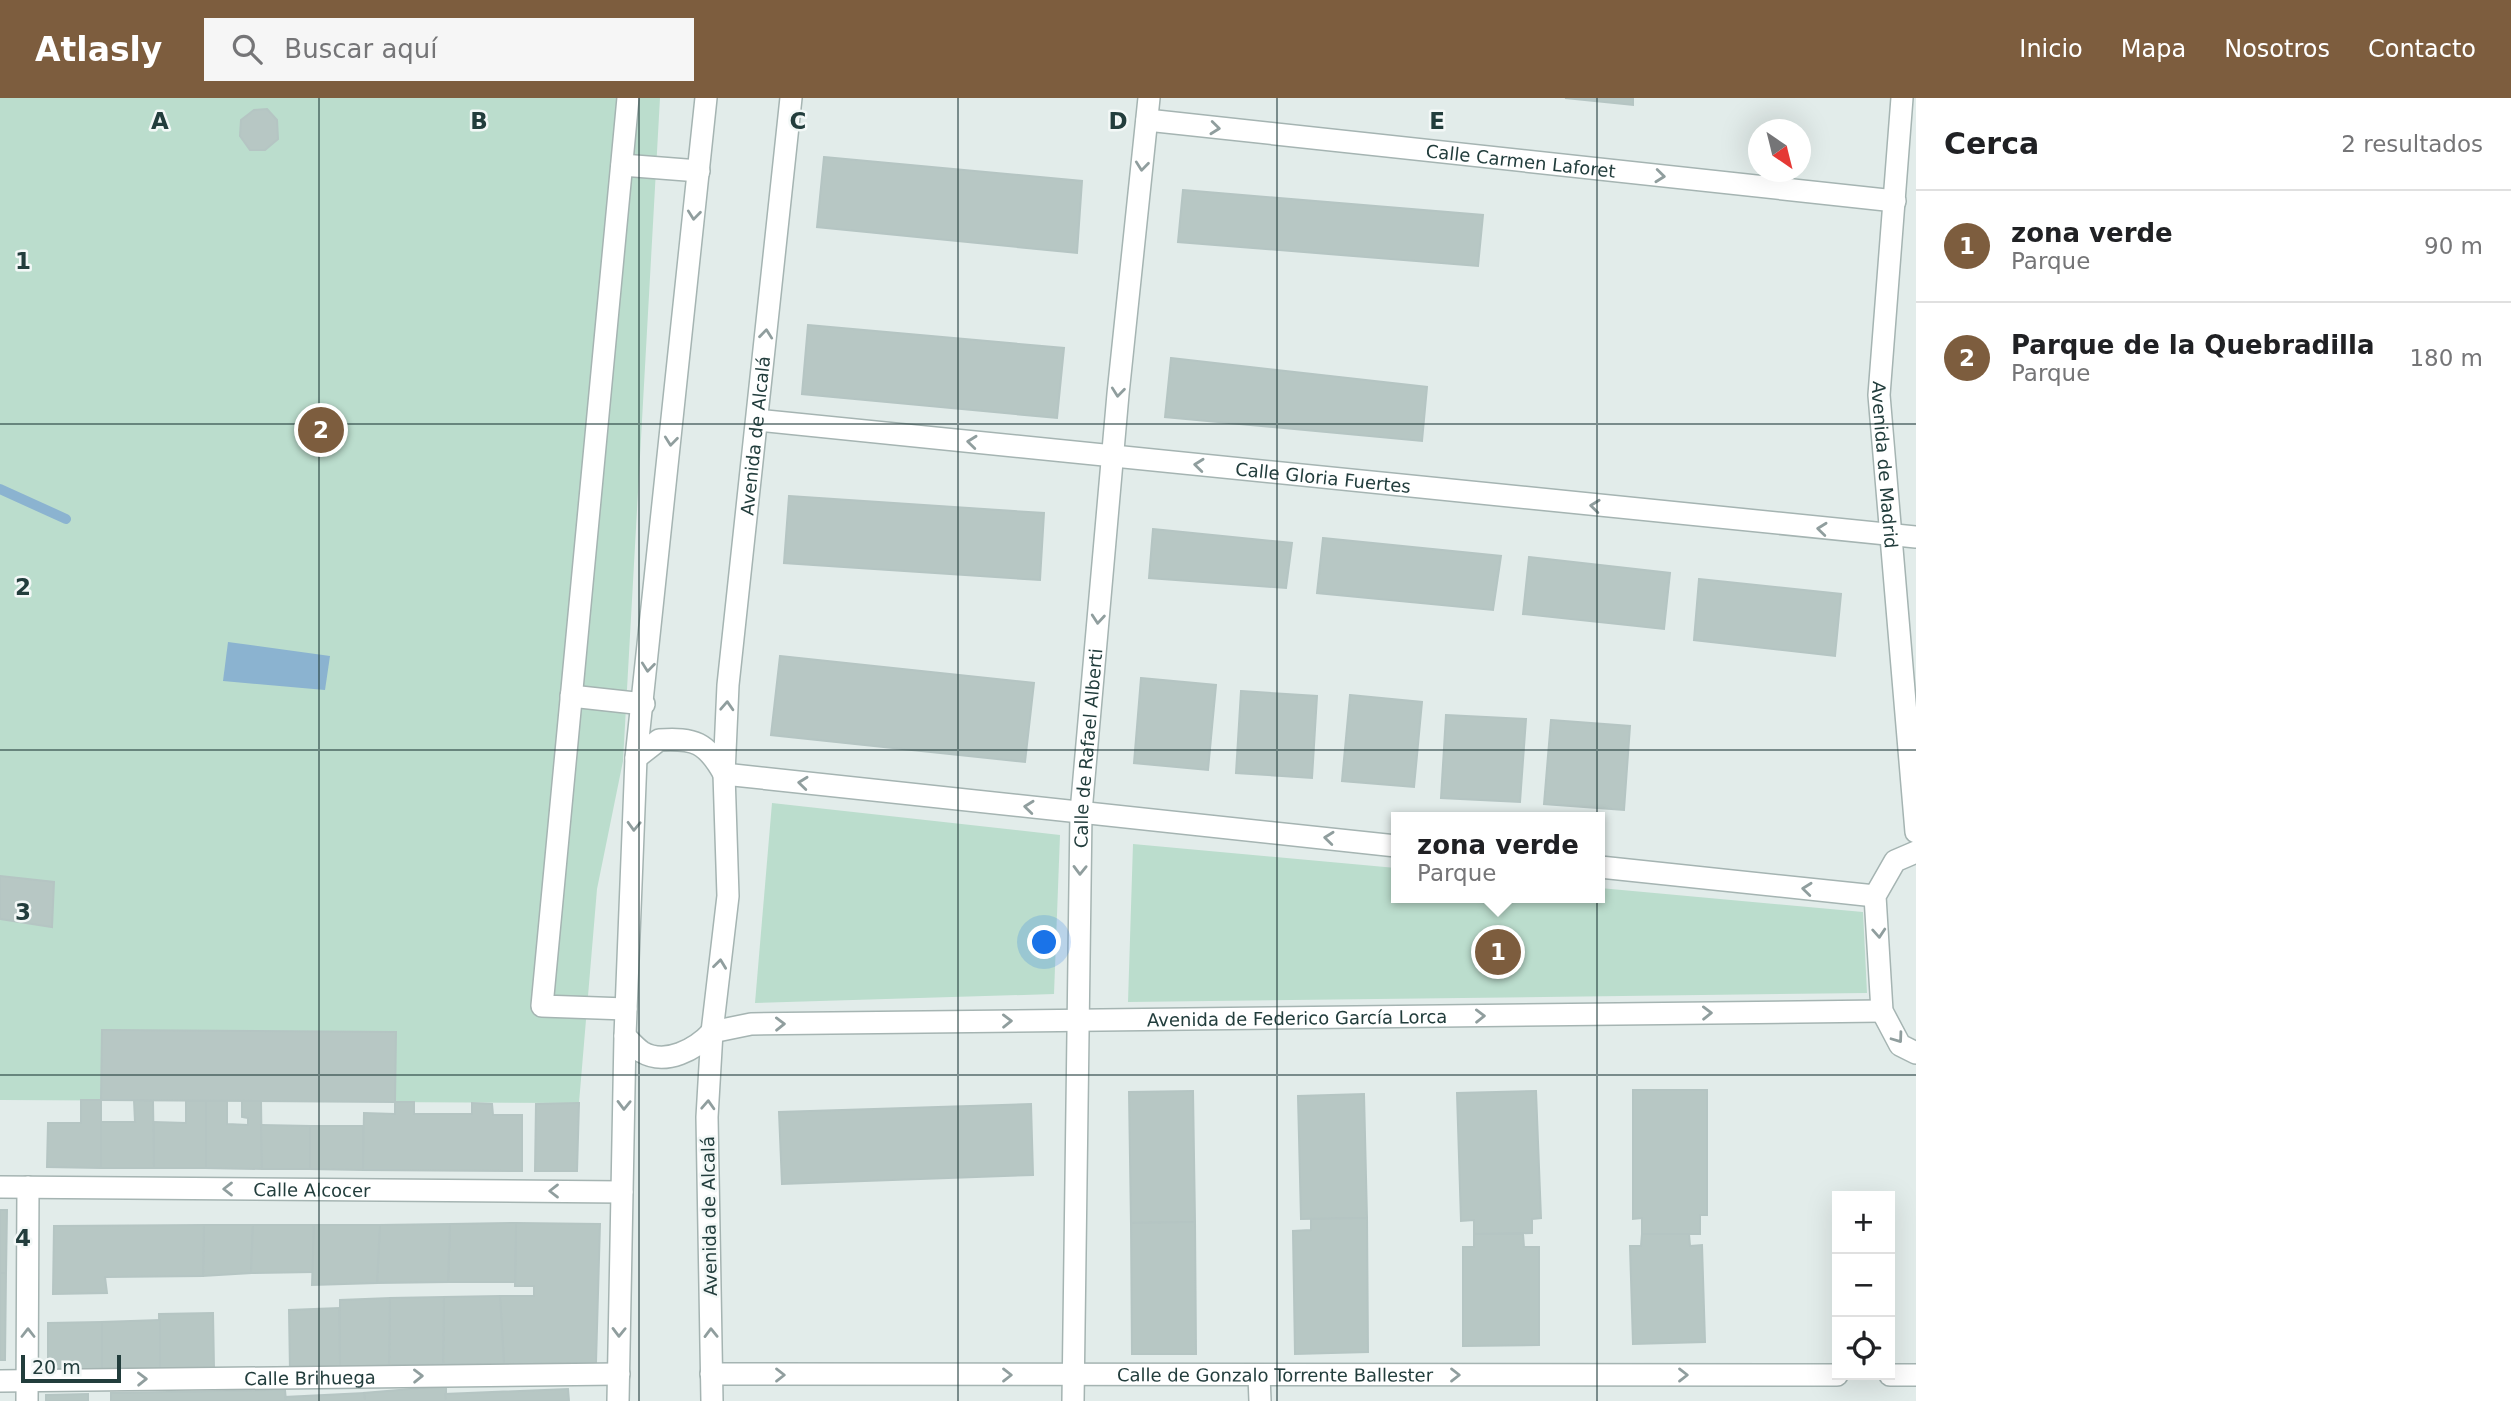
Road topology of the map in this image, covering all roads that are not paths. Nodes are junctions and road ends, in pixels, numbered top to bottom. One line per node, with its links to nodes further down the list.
1 (628, 98): 7 (street)
2 (706, 98): 8 (street)
3 (791, 98): 10 (street, Avenida de Alcalá, one-way to 3)
4 (1149, 98): 6 (street, Calle de Rafael Alberti)
5 (1902, 98): 9 (street, Avenida de Madrid)
6 (1147, 120): 9 (street, Calle Carmen Laforet, one-way to 9); 11 (street, Calle de Rafael Alberti, one-way to 11)
7 (622, 164): 8 (street); 14 (street)
8 (699, 171): 15 (street, one-way to 15)
9 (1895, 201): 12 (street, Avenida de Madrid)
10 (757, 420): 11 (street, Calle Gloria Fuertes, one-way to 10); 17 (street, Avenida de Alcalá, one-way to 10)
11 (1112, 456): 12 (street, Calle Gloria Fuertes, one-way to 11); 18 (street, Calle de Rafael Alberti, one-way to 18)
12 (1890, 536): 13 (street, Calle Gloria Fuertes); 19 (street, Avenida de Madrid)
13 (1916, 537)
14 (572, 696): 15 (street); 24 (street)
15 (644, 704): 16 (street)
16 (636, 758): 17 (street); 24 (street, one-way to 24)
17 (724, 774): 18 (street, one-way to 17); 27 (street, Avenida de Alcalá, one-way to 17)
18 (1081, 812): 20 (street, one-way to 18); 26 (street, Calle de Rafael Alberti, one-way to 26)
19 (1916, 832)
20 (1391, 845)
21 (1916, 852): 23 (street)
22 (1605, 868): 23 (street, one-way to 22)
23 (1875, 896): 25 (street, one-way to 25)
24 (626, 1009): 28 (street)
25 (1882, 1011): 26 (street, Avenida de Federico García Lorca, one-way to 25); 29 (street, one-way to 29)
26 (1076, 1020): 27 (street, Avenida de Federico García Lorca, one-way to 26); 36 (street, Calle de Rafael Alberti)
27 (712, 1032): 28 (street); 34 (street, Avenida de Alcalá, one-way to 27)
28 (625, 1037): 32 (street, one-way to 32)
29 (1916, 1053)
30 (0, 1187): 31 (street, Calle Alcocer)
31 (28, 1187): 32 (street, Calle Alcocer, one-way to 31); 41 (street, one-way to 31)
32 (622, 1192): 33 (street, one-way to 33)
33 (618, 1374): 41 (street, Calle Brihuega, one-way to 33); 42 (street)
34 (711, 1374): 36 (street, Calle de Gonzalo Torrente Ballester, one-way to 36); 43 (street, Avenida de Alcalá)
35 (1916, 1374): 39 (street)
36 (1073, 1375): 37 (street, Calle de Gonzalo Torrente Ballester); 44 (street, Calle de Rafael Alberti)
37 (1259, 1375): 38 (street, Calle de Gonzalo Torrente Ballester, one-way to 38); 45 (street)
38 (1832, 1375)
39 (1895, 1375)
40 (0, 1381): 41 (street, Calle Brihuega)
41 (27, 1391)
42 (618, 1401)
43 (712, 1401)
44 (1073, 1401)
45 (1260, 1401)

